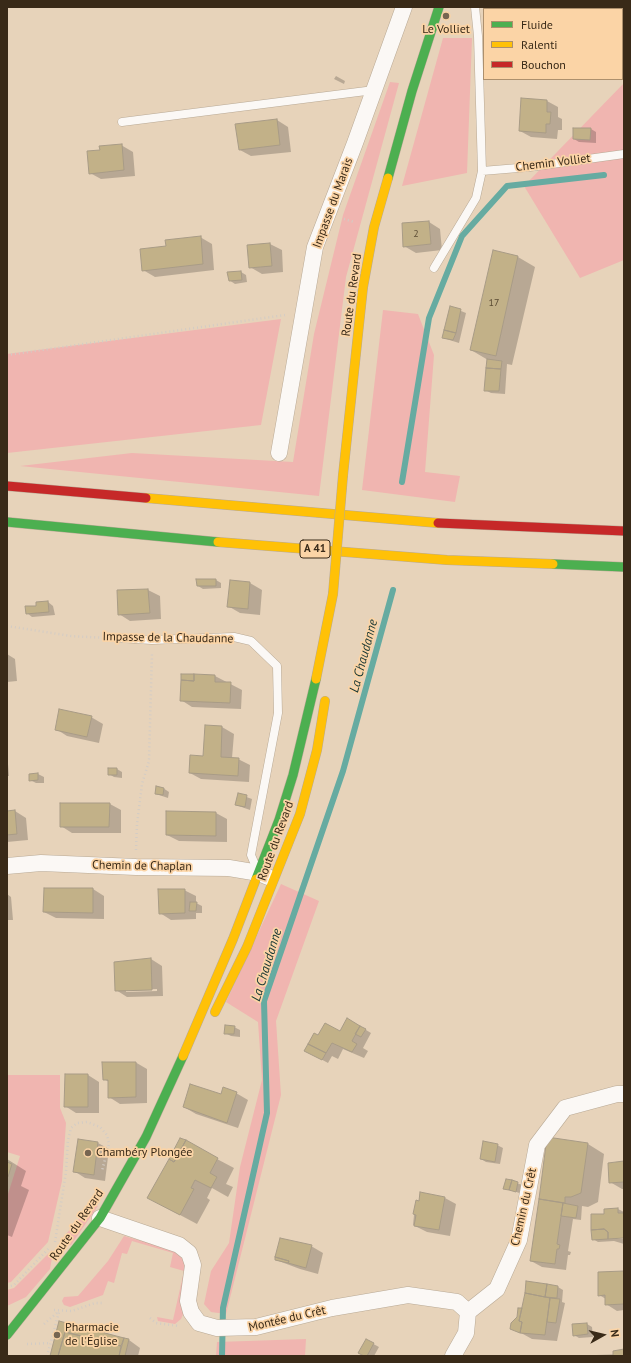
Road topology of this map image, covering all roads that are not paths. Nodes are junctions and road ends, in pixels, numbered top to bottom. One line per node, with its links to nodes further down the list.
1 (404, 7): 4 (street, Impasse du Marais)
2 (439, 7): 14 (main road, Route du Revard, bridge)
3 (475, 7): 7 (lane)
4 (374, 90): 5 (lane); 9 (street, Impasse du Marais)
5 (122, 122)
6 (624, 154): 7 (lane, Chemin Volliet)
7 (482, 171): 8 (lane)
8 (434, 268)
9 (279, 453)
10 (7, 486): 12 (main road)
11 (7, 522): 13 (main road, A 41)
12 (624, 531)
13 (624, 567)
14 (333, 594): 16 (main road, Route du Revard); 19 (main road, Route du Revard)
15 (118, 638): 19 (lane, Impasse de la Chaudanne)
16 (330, 660)
17 (326, 692): 20 (main road, Route du Revard)
18 (7, 866): 19 (street, Chemin de Chaplan)
19 (259, 873): 20 (street, Chemin de Chaplan); 21 (main road, Route du Revard)
20 (275, 880): 21 (main road, Route du Revard)
21 (174, 1076): 23 (main road, Route du Revard)
22 (624, 1094): 24 (street, Chemin du Crêt)
23 (100, 1218): 24 (street, Montée du Crêt); 25 (main road, Route du Revard)
24 (468, 1312): 26 (street)
25 (7, 1335)
26 (454, 1356)

